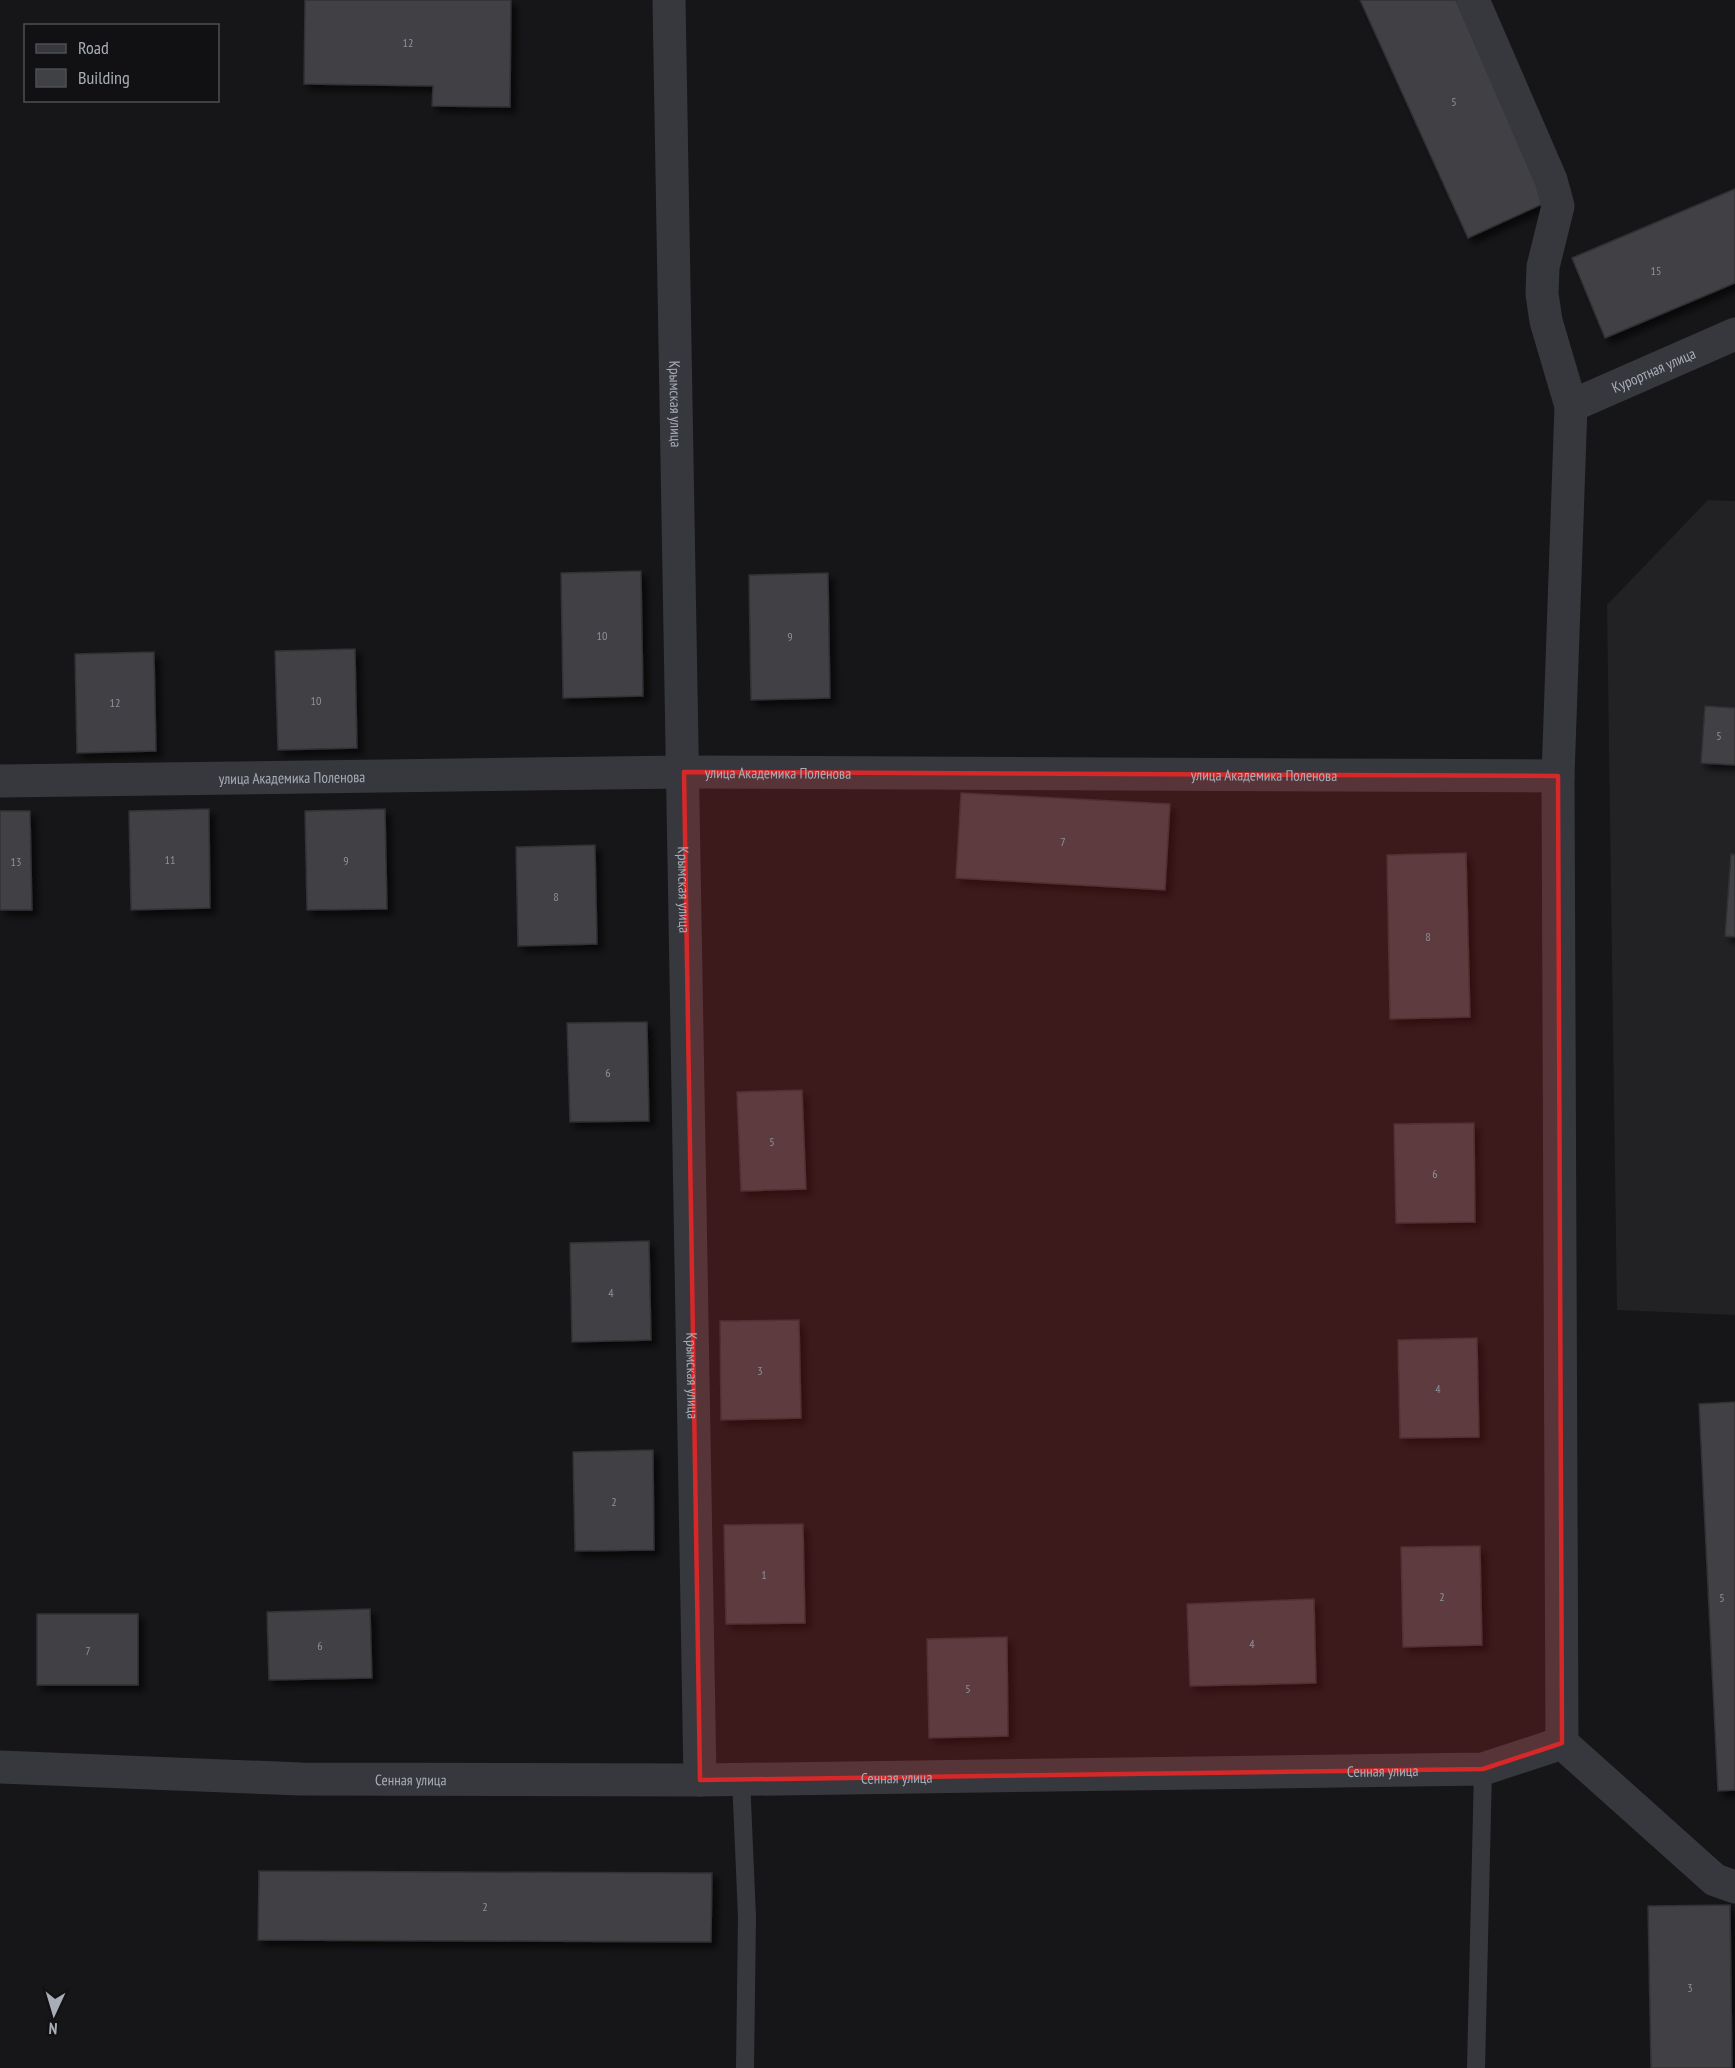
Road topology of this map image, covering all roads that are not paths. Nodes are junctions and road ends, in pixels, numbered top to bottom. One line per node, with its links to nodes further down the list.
1 (669, 0): 5 (street, Крымская улица)
2 (1473, 0): 4 (street)
3 (1735, 334): 4 (street, Курортная улица)
4 (1571, 406): 6 (street)
5 (684, 772): 6 (street, улица Академика Поленова); 7 (street, улица Академика Поленова); 12 (street, Крымская улица)
6 (1558, 776): 8 (street)
7 (0, 781)
8 (1563, 1743): 10 (street, Сенная улица); 13 (street)
9 (0, 1767): 12 (street, Сенная улица)
10 (1483, 1769): 11 (street, Сенная улица); 15 (lane)
11 (741, 1778): 12 (street, Сенная улица); 14 (lane)
12 (700, 1780)
13 (1735, 1887)
14 (745, 2068)
15 (1476, 2068)

